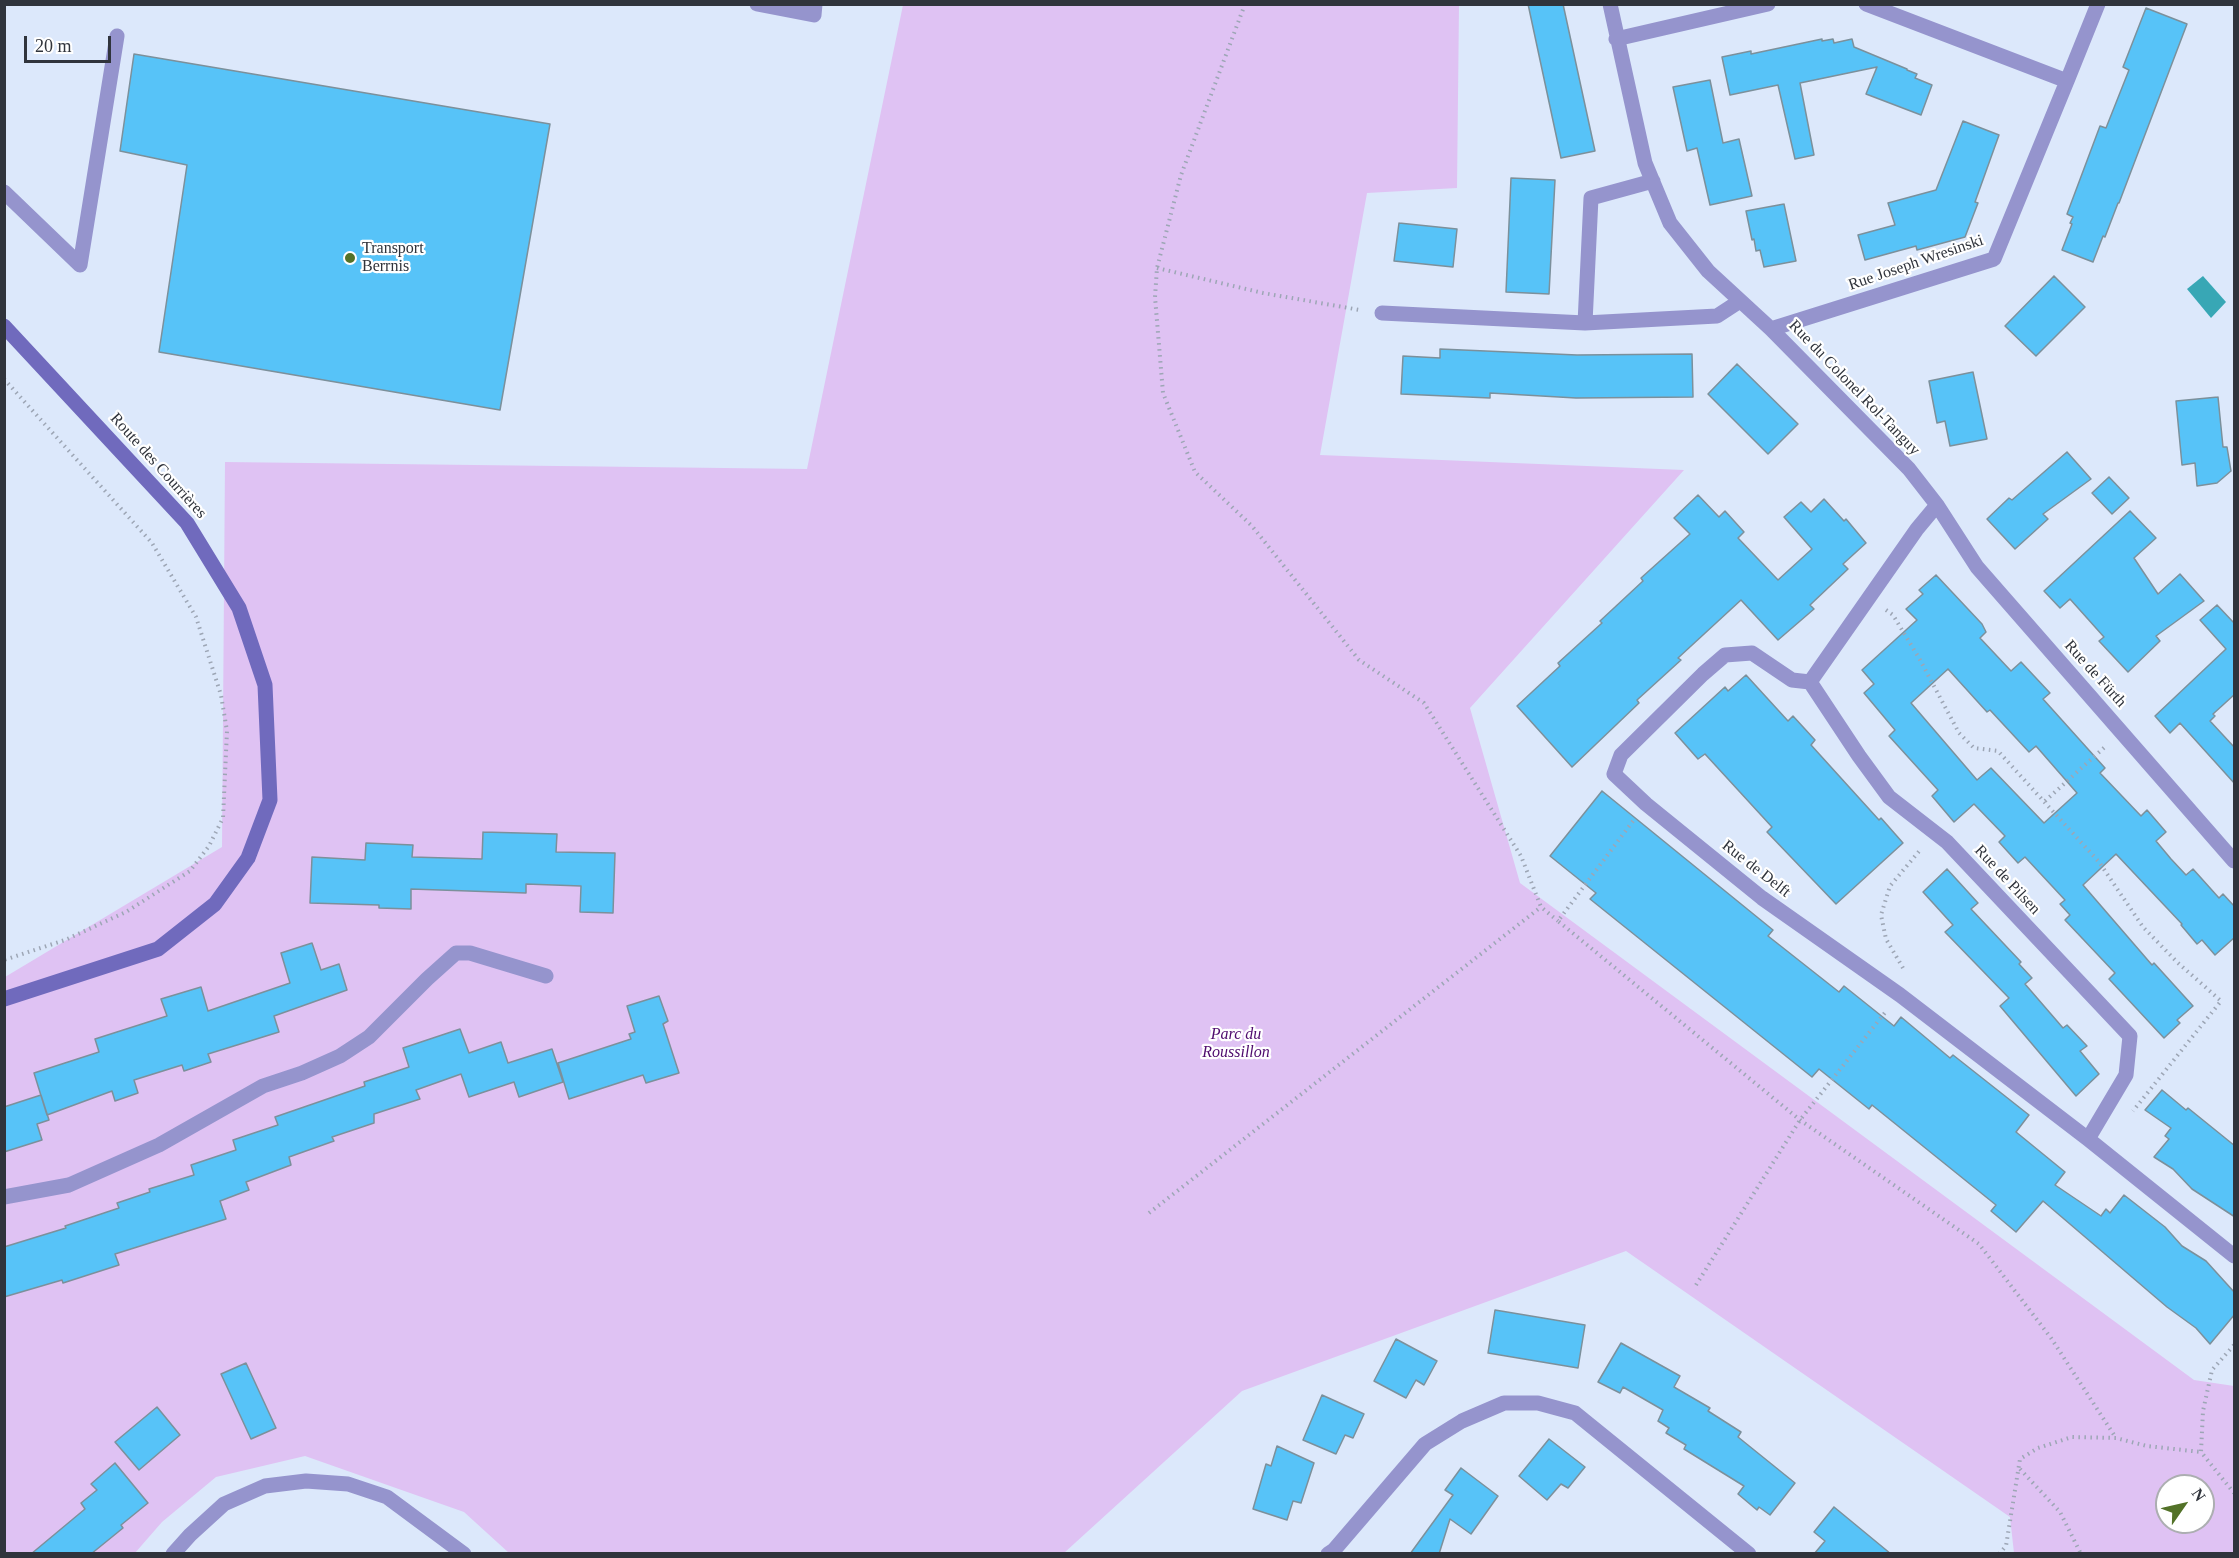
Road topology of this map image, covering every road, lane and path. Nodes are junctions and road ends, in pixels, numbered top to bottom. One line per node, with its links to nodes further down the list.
1 (757, 4): 2 (street)
2 (815, 4)
3 (1245, 4): 13 (path)
4 (1610, 4): 9 (street, Rue du Colonel Rol-Tanguy)
5 (1768, 4): 9 (street)
6 (1866, 4): 10 (street)
7 (2098, 4): 10 (street, Rue Joseph Wresinski)
8 (117, 36): 12 (street)
9 (1616, 39): 11 (street, Rue du Colonel Rol-Tanguy)
10 (2067, 81): 18 (street, Rue Joseph Wresinski)
11 (1653, 181): 14 (street, Rue du Colonel Rol-Tanguy); 16 (street)
12 (4, 192)
13 (1157, 268): 15 (path); 27 (path)
14 (1740, 301): 16 (street); 18 (street, Rue du Colonel Rol-Tanguy)
15 (1382, 313): 16 (street)
16 (1584, 323)
17 (4, 326): 31 (main road, Route des Courrières)
18 (1771, 329): 20 (street, Rue du Colonel Rol-Tanguy)
19 (4, 379): 29 (path)
20 (1937, 505): 21 (street); 23 (street, Rue de Fürth)
21 (1869, 597): 22 (street); 24 (path)
22 (1810, 682): 25 (street, Rue de Delft); 34 (street, Rue de Pilsen)
23 (2122, 731): 24 (path); 26 (street, Rue de Fürth)
24 (2045, 801): 32 (path)
25 (1646, 804): 28 (path); 34 (street, Rue de Delft)
26 (2235, 861)
27 (1541, 907): 28 (path); 36 (path)
28 (1558, 921): 33 (path)
29 (4, 960)
30 (546, 976): 35 (street)
31 (4, 999)
32 (2131, 1113)
33 (1800, 1120): 38 (path); 40 (path)
34 (2088, 1139): 37 (street)
35 (4, 1197)
36 (1149, 1214)
37 (2235, 1256)
38 (1696, 1285)
39 (2235, 1345): 41 (path)
40 (2116, 1438): 41 (path); 42 (path)
41 (2201, 1452): 43 (path)
42 (2019, 1469): 48 (path); 49 (path)
43 (2235, 1493)
44 (173, 1554): 45 (street)
45 (464, 1554)
46 (1328, 1554): 47 (street)
47 (1749, 1554)
48 (1999, 1554)
49 (2081, 1554)

